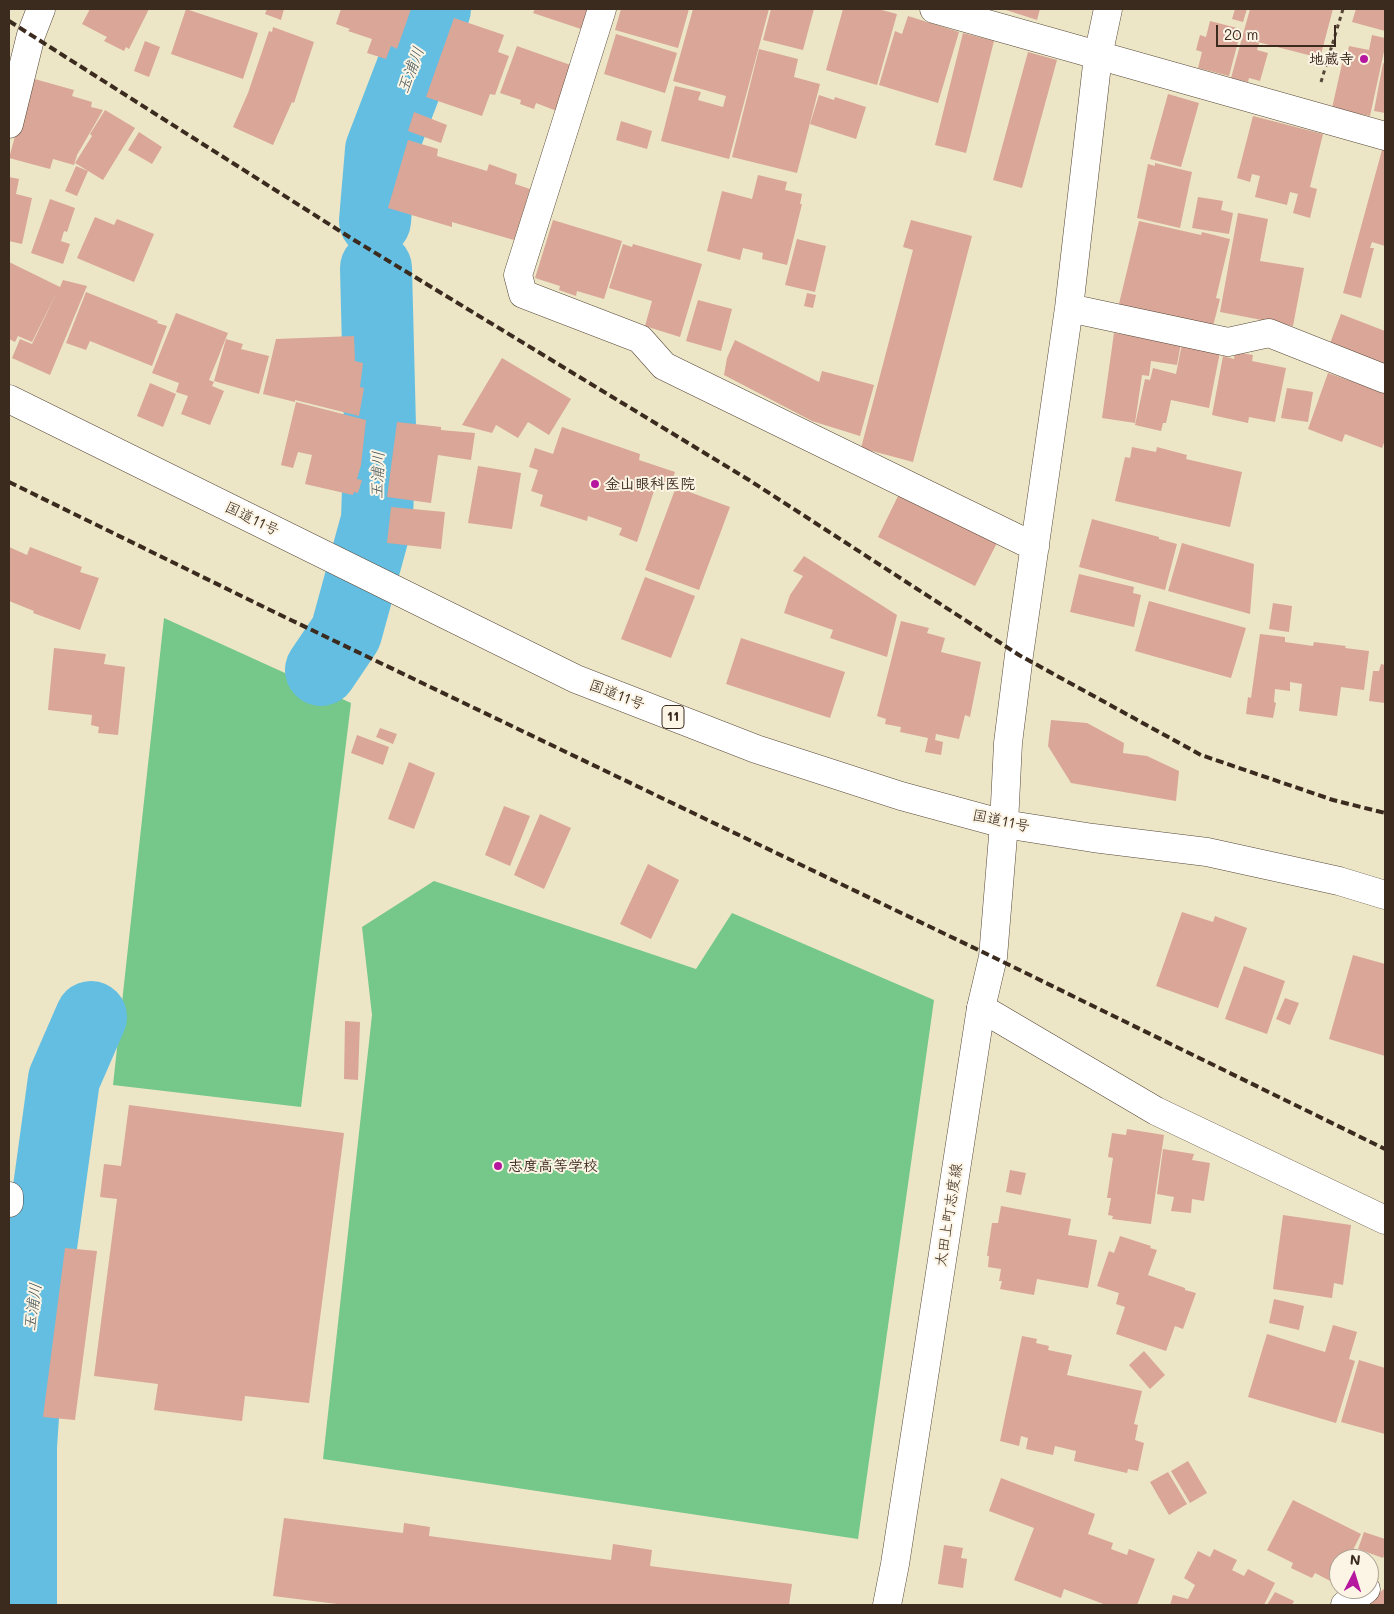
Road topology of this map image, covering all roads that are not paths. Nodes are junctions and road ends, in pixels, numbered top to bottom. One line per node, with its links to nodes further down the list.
1 (41, 9): 6 (main road)
2 (602, 9): 11 (main road)
3 (934, 9): 5 (main road)
4 (1108, 9): 5 (main road, 太田上町志度線)
5 (1098, 56): 7 (main road); 8 (main road, 太田上町志度線)
6 (9, 124)
7 (1385, 136)
8 (1069, 308): 9 (main road); 11 (main road, 太田上町志度線)
9 (1385, 379)
10 (9, 399): 12 (main road, 国道11号 / 11)
11 (1035, 547): 12 (main road, 太田上町志度線)
12 (1004, 824): 13 (main road, 国道11号 / 11); 14 (main road, 太田上町志度線)
13 (1385, 895)
14 (981, 1008): 17 (main road); 18 (main road, 太田上町志度線)
15 (9, 1196): 16 (main road)
16 (9, 1203)
17 (1385, 1220)
18 (888, 1605)

